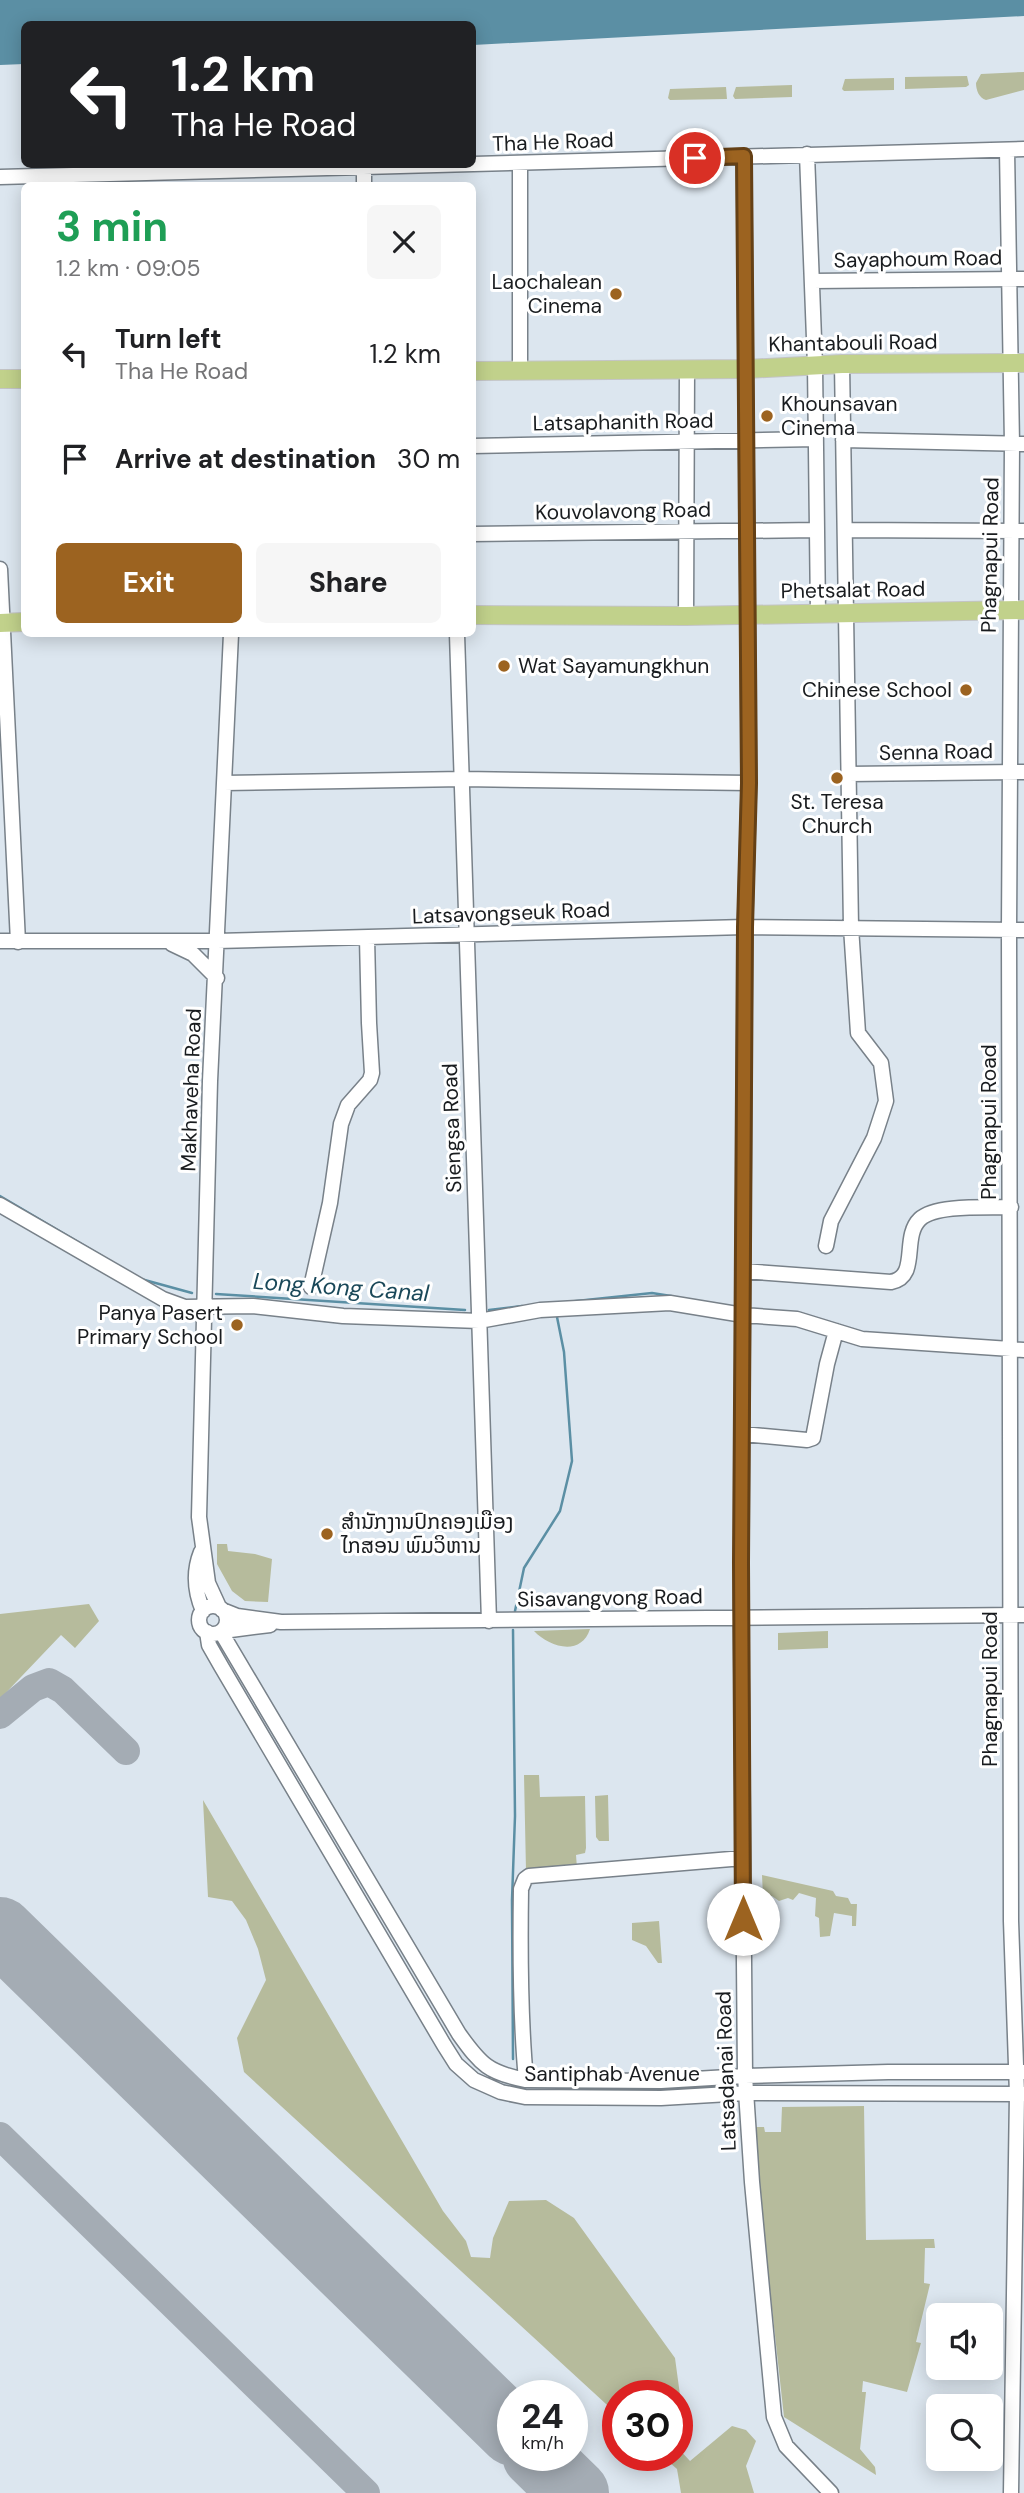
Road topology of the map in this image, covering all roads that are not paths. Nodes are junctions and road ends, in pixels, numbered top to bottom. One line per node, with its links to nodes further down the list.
1 (1024, 149): 2 (street, Tha He Road)
2 (1007, 150): 3 (street, Tha He Road); 13 (street, Phagnapui Road)
3 (807, 154): 4 (street, Tha He Road); 15 (street)
4 (744, 156): 5 (street, Tha He Road); 21 (street, Latsadanai Road)
5 (520, 164): 6 (street, Tha He Road); 19 (street)
6 (476, 165)
7 (394, 168): 8 (street, Tha He Road)
8 (363, 169): 9 (street, Tha He Road); 12 (street)
9 (240, 170): 10 (street, Tha He Road); 11 (street)
10 (0, 177)
11 (240, 182)
12 (364, 182)
13 (1008, 279): 14 (street, Sayaphoum Road); 15 (street, Sayaphoum Road); 16 (street, Phagnapui Road)
14 (1024, 279)
15 (812, 281): 18 (street)
16 (1017, 363): 17 (main road, Khantabouli Road); 29 (street, Phagnapui Road)
17 (842, 364): 18 (main road, Khantabouli Road); 26 (street)
18 (815, 365): 21 (main road, Khantabouli Road); 25 (street)
19 (520, 369): 20 (main road, Khantabouli Road); 22 (main road, Khantabouli Road)
20 (687, 369): 21 (main road, Khantabouli Road); 27 (street)
21 (747, 369): 28 (street, Latsadanai Road)
22 (476, 371)
23 (0, 379): 24 (main road)
24 (21, 379)
25 (816, 439): 28 (street, Latsaphanith Road); 31 (street)
26 (844, 440): 29 (street); 32 (street)
27 (685, 441): 28 (street, Latsaphanith Road); 30 (street, Latsaphanith Road); 33 (street)
28 (748, 441): 34 (street, Latsadanai Road)
29 (1018, 444): 35 (street, Phagnapui Road)
30 (476, 446)
31 (817, 530): 34 (street, Kouvolavong Road); 41 (street)
32 (845, 530): 35 (street); 39 (street)
33 (686, 531): 34 (street, Kouvolavong Road); 36 (street, Kouvolavong Road); 43 (street)
34 (746, 531): 40 (street, Latsadanai Road)
35 (1018, 531): 38 (street, Phagnapui Road)
36 (476, 534)
37 (0, 569): 45 (street)
38 (1017, 610): 39 (main road, Phetsalat Road); 48 (street, Phagnapui Road)
39 (847, 612): 41 (main road, Phetsalat Road); 49 (street)
40 (747, 614): 41 (main road, Phetsalat Road); 43 (main road, Phetsalat Road); 52 (street, Latsadanai Road)
41 (818, 614)
42 (476, 615): 43 (main road, Phetsalat Road)
43 (686, 616)
44 (21, 622): 45 (main road)
45 (1, 623): 61 (street)
46 (231, 637): 51 (street, Makhaveha Road)
47 (457, 637): 50 (street, Siengsa Road)
48 (1017, 773): 49 (street, Senna Road); 55 (street, Phagnapui Road)
49 (848, 774): 54 (street)
50 (463, 779): 51 (street); 52 (street); 56 (street, Siengsa Road)
51 (224, 783): 60 (street, Makhaveha Road)
52 (749, 783): 53 (street, Latsadanai Road)
53 (745, 927): 54 (street, Latsavongseuk Road); 56 (street, Latsavongseuk Road); 66 (street, Latsadanai Road)
54 (851, 928): 55 (street, Latsavongseuk Road); 65 (street)
55 (1016, 930): 64 (street, Phagnapui Road)
56 (467, 935): 57 (street, Latsavongseuk Road); 70 (street, Siengsa Road)
57 (367, 938): 60 (street, Latsavongseuk Road); 67 (street)
58 (0, 941): 61 (street, Latsavongseuk Road)
59 (161, 941): 60 (street, Latsavongseuk Road); 61 (street, Latsavongseuk Road); 62 (street)
60 (218, 941): 62 (street, Makhaveha Road)
61 (18, 942)
62 (217, 978): 68 (street, Makhaveha Road)
63 (0, 1205): 68 (street)
64 (1010, 1207): 66 (street); 72 (street, Phagnapui Road)
65 (825, 1246)
66 (743, 1271): 69 (street, Latsadanai Road)
67 (311, 1287)
68 (204, 1306): 70 (street); 74 (street, Makhaveha Road)
69 (743, 1315): 70 (street); 71 (street); 73 (street, Latsadanai Road)
70 (479, 1321): 79 (street, Siengsa Road)
71 (836, 1331): 72 (street); 73 (street)
72 (1017, 1350): 77 (street, Phagnapui Road)
73 (743, 1434): 78 (street, Latsadanai Road)
74 (203, 1548): 75 (street, Makhaveha Road); 76 (street)
75 (220, 1608): 76 (street); 80 (street); 81 (street)
76 (203, 1611): 81 (street)
77 (1017, 1615): 78 (street, Sisavangvong Road); 83 (street, Phagnapui Road)
78 (741, 1618): 79 (street, Sisavangvong Road); 82 (street, Latsadanai Road)
79 (489, 1621): 80 (street, Sisavangvong Road)
80 (281, 1622): 81 (street)
81 (217, 1632): 85 (street, Santiphab Avenue); 86 (street, Santiphab Avenue)
82 (743, 1858): 84 (street, Latsadanai Road); 85 (street)
83 (1020, 2072): 84 (street, Santiphab Avenue); 87 (street, Phagnapui Road)
84 (745, 2076): 85 (street, Santiphab Avenue); 86 (street, Latsadanai Road)
85 (526, 2080)
86 (746, 2093): 87 (street, Santiphab Avenue); 88 (street, Latsadanai Road)
87 (1020, 2094): 89 (street, Phagnapui Road)
88 (831, 2493)
89 (1011, 2493)

